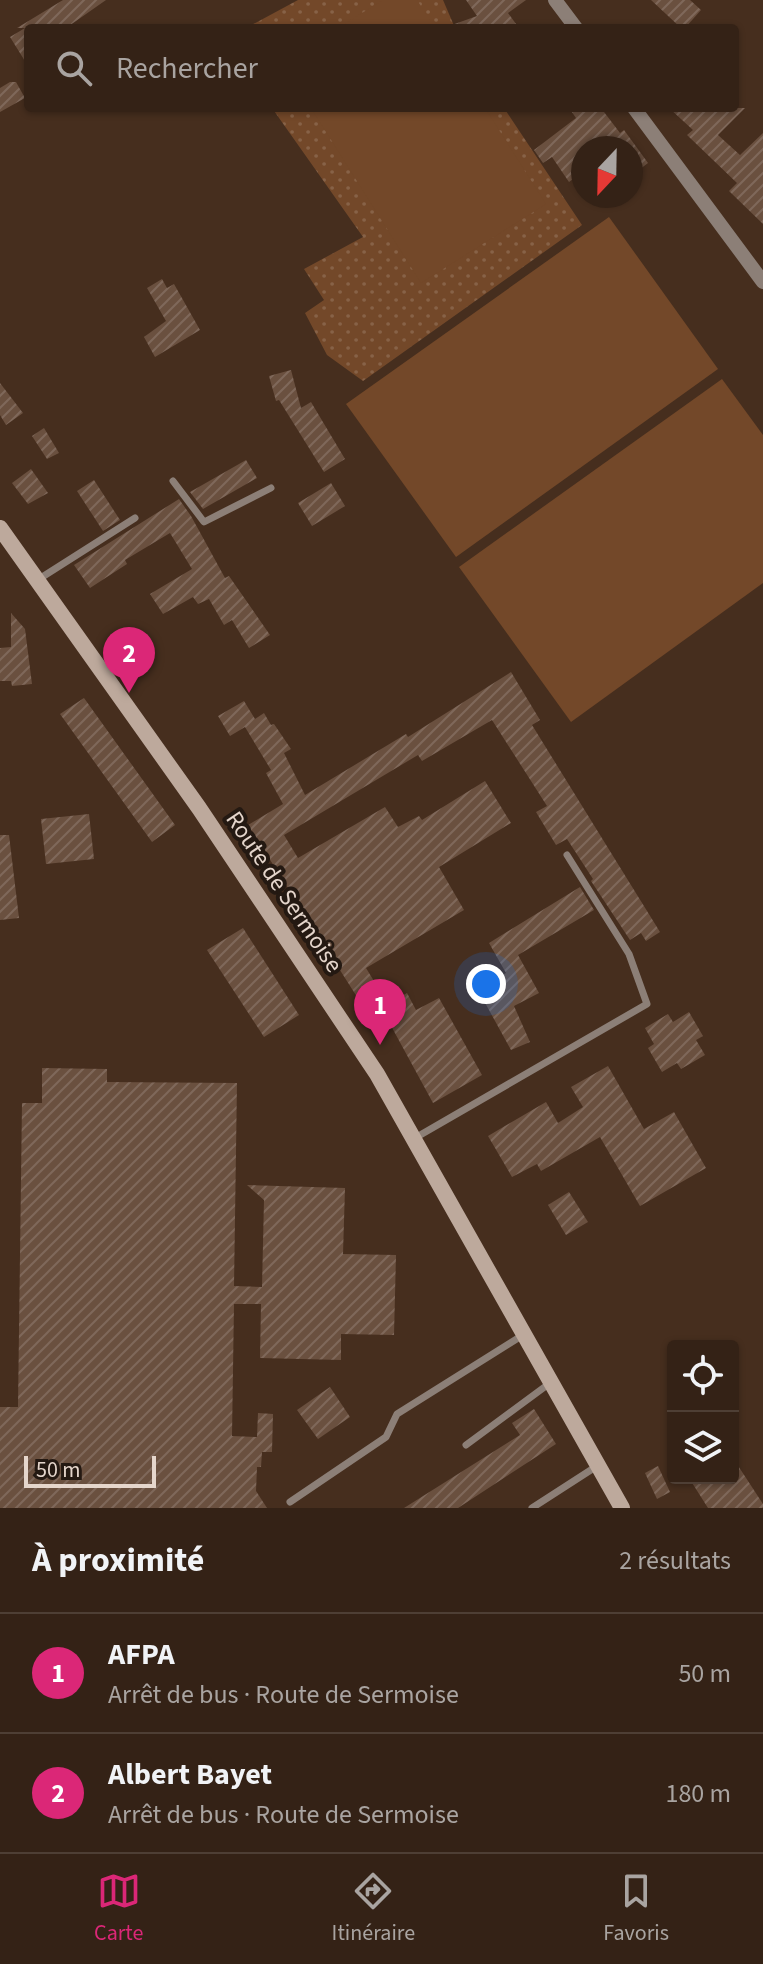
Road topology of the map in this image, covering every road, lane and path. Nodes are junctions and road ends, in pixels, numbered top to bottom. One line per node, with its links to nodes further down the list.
1 (555, 0): 2 (street)
2 (573, 24)
3 (637, 112): 4 (street)
4 (763, 282)
5 (173, 481): 6 (lane)
6 (271, 488)
7 (135, 518): 9 (lane)
8 (0, 528): 9 (main road, Route de Sermoise)
9 (37, 581): 11 (main road, Route de Sermoise)
10 (567, 855): 11 (lane)
11 (415, 1138): 12 (main road, Route de Sermoise)
12 (523, 1335): 13 (main road, Route de Sermoise); 16 (lane)
13 (550, 1383): 14 (lane); 15 (main road, Route de Sermoise)
14 (466, 1445)
15 (597, 1466): 17 (lane); 18 (main road, Route de Sermoise)
16 (290, 1502)
17 (532, 1508)
18 (622, 1508)

